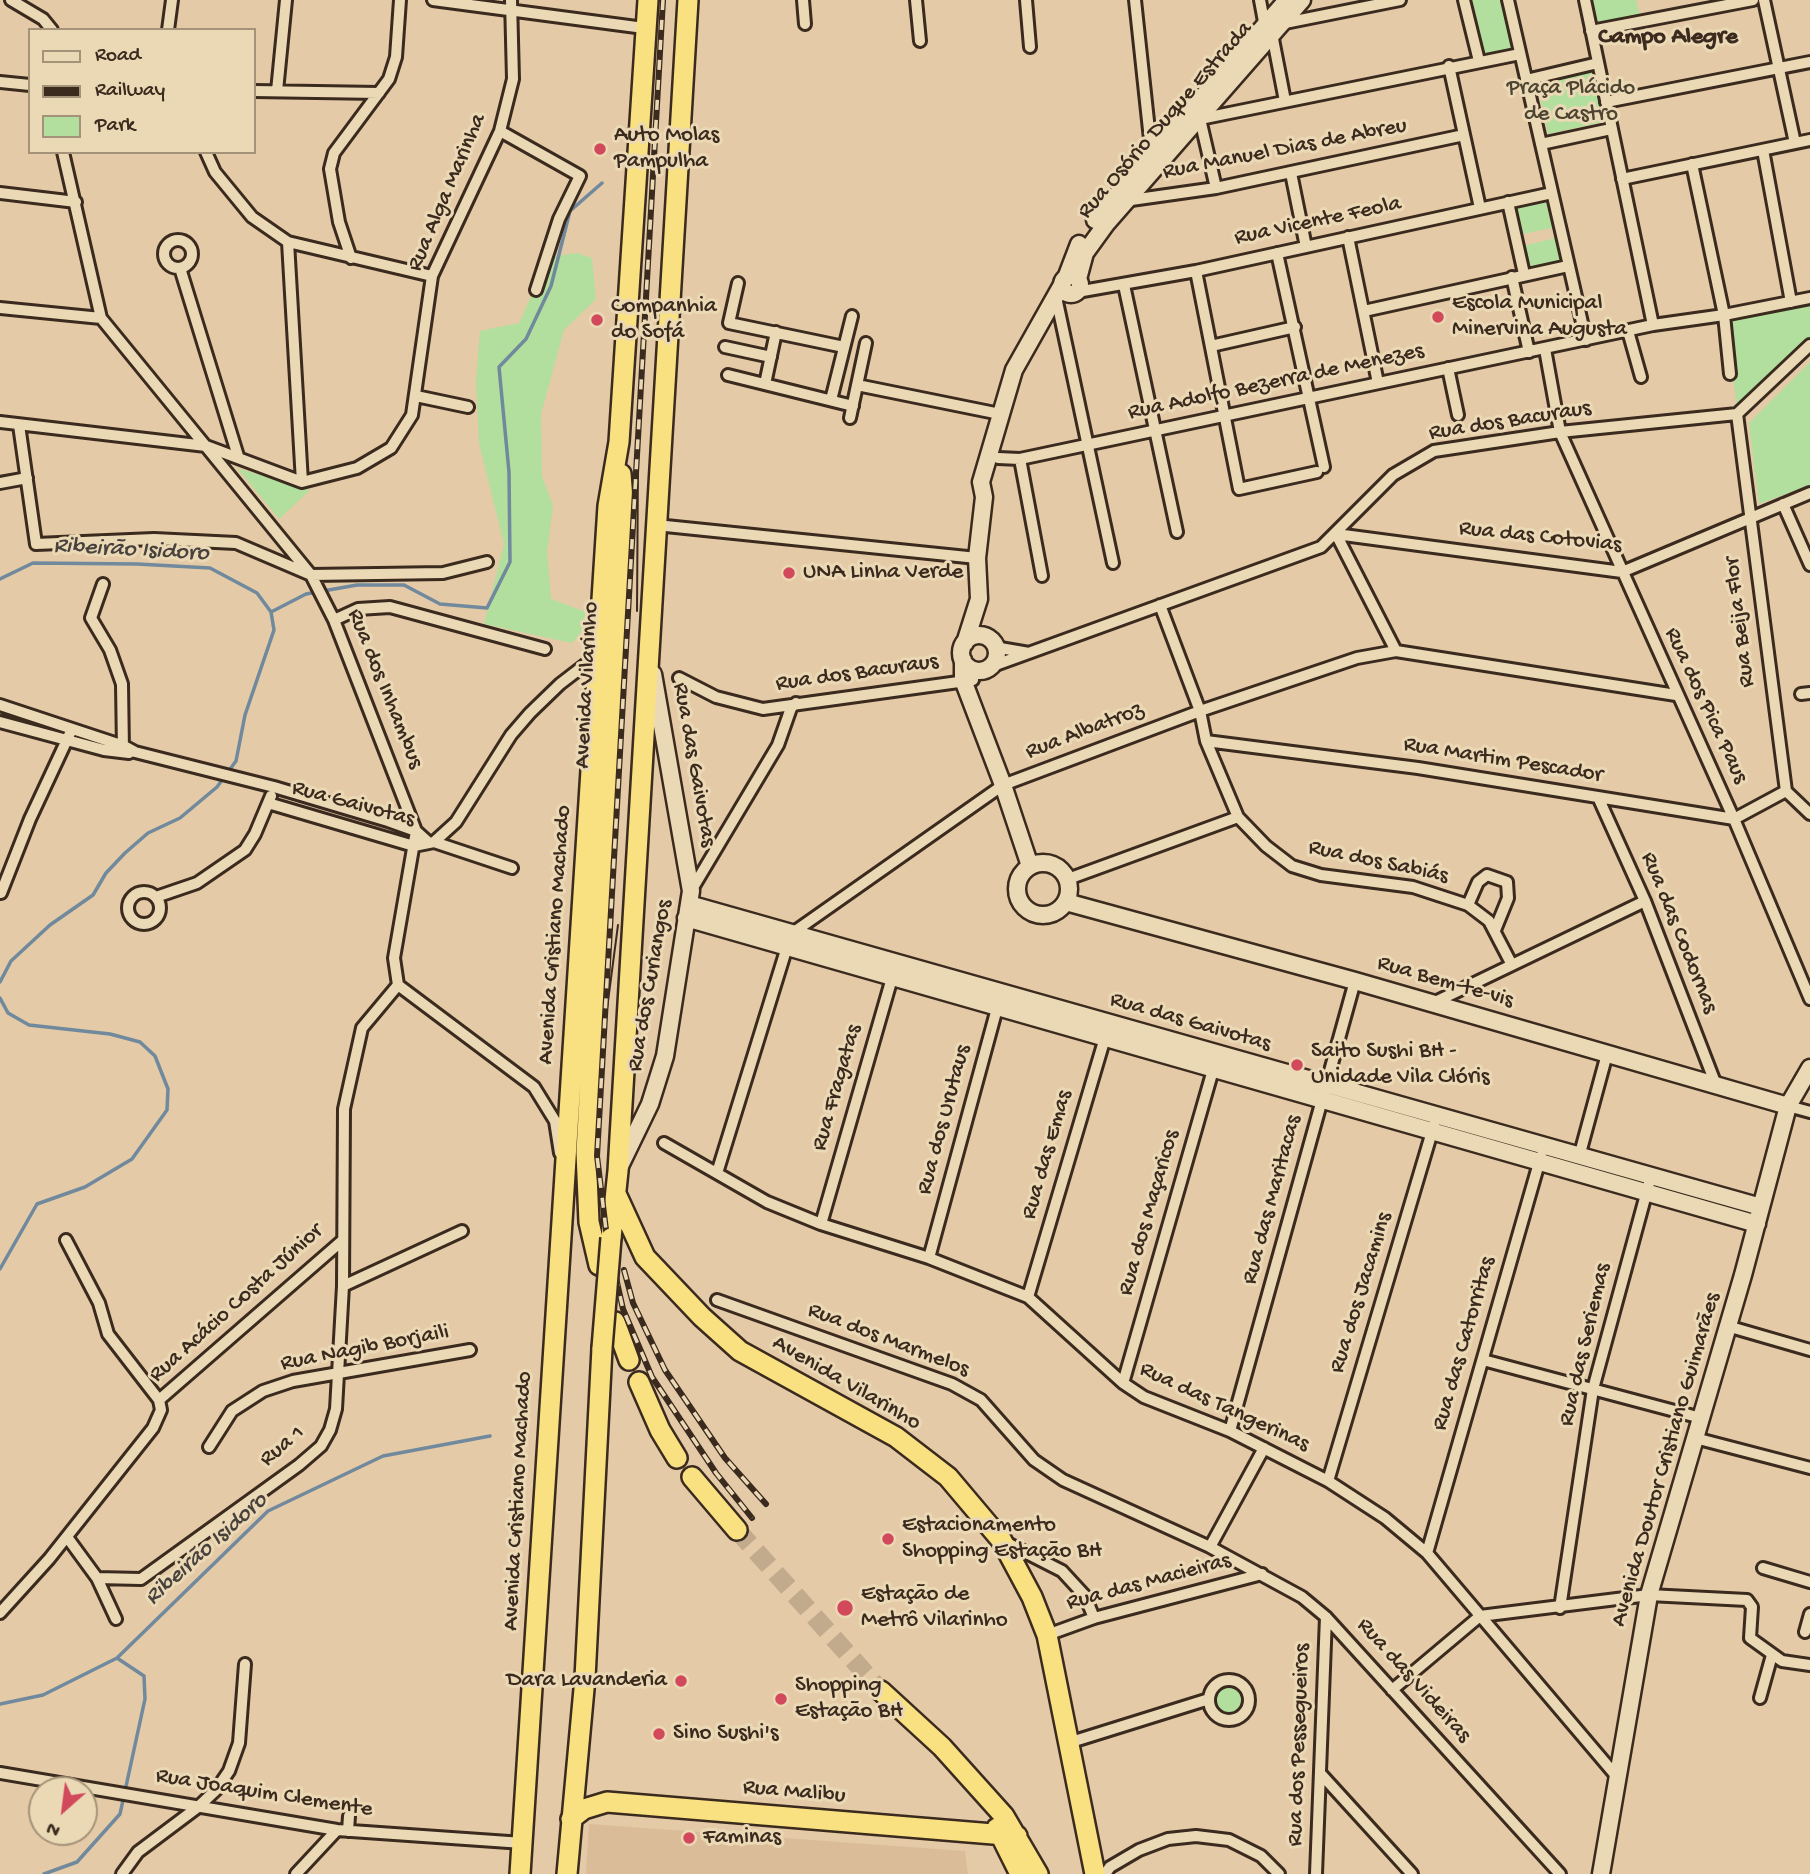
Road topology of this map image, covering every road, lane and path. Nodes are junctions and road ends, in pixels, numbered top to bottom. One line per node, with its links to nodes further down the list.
1 (11, 0): 24 (street)
2 (172, 0): 25 (street)
3 (286, 0): 41 (street)
4 (400, 0): 42 (street)
5 (433, 0): 22 (street)
6 (648, 0): 26 (highway, Avenida Cristiano Machado)
7 (688, 0): 136 (highway)
8 (803, 0): 23 (street)
9 (916, 0): 29 (street)
10 (1026, 0): 30 (street)
11 (1135, 0): 55 (street)
12 (1260, 0): 27 (street)
13 (1287, 0): 27 (street, Rua Osório Duque Estrada)
14 (1301, 0): 27 (street, Rua Osório Duque Estrada)
15 (1400, 0): 21 (street)
16 (1464, 0): 32 (street)
17 (1508, 0): 31 (street)
18 (1585, 0): 28 (street)
19 (1753, 0): 28 (street)
20 (1765, 0): 36 (street)
21 (1361, 4): 27 (street)
22 (510, 5): 26 (street); 47 (street, Rua Alga Marinha)
23 (805, 24)
24 (50, 28)
25 (169, 28)
26 (644, 28): 123 (highway, Avenida Cristiano Machado)
27 (1272, 29): 43 (street); 45 (street, Rua Osório Duque Estrada)
28 (1591, 32): 34 (street)
29 (920, 41)
30 (1030, 47)
31 (1520, 54): 32 (street); 37 (street)
32 (1479, 61): 35 (street)
33 (1810, 62): 36 (street)
34 (1598, 63): 37 (street); 44 (street)
35 (1449, 66): 43 (street); 48 (street)
36 (1780, 68): 44 (street); 50 (street)
37 (1526, 80): 51 (street)
38 (0, 82): 39 (street)
39 (28, 85)
40 (256, 91): 41 (street)
41 (277, 91): 42 (street)
42 (379, 93): 70 (street)
43 (1285, 101): 45 (street)
44 (1606, 102): 46 (street)
45 (1195, 115): 55 (street, Rua Osório Duque Estrada); 59 (street)
46 (1611, 129): 51 (street); 58 (street)
47 (500, 131): 75 (street, Rua Alga Marinha); 80 (street)
48 (1464, 135): 57 (street, Rua Manuel Dias de Abreu); 65 (street)
49 (1810, 139): 50 (street)
50 (1795, 143): 52 (street)
51 (1541, 144): 61 (street)
52 (1763, 150): 56 (street); 82 (street)
53 (64, 154): 63 (street)
54 (207, 154): 67 (street)
55 (1154, 160): 62 (street, Rua Osório Duque Estrada)
56 (1692, 164): 58 (street); 85 (street)
57 (1291, 173): 59 (street, Rua Manuel Dias de Abreu); 68 (street)
58 (1622, 179): 88 (street)
59 (1216, 188): 62 (street, Rua Manuel Dias de Abreu)
60 (0, 193): 63 (street)
61 (1552, 193): 64 (street, Rua Vicente Feola); 71 (street)
62 (1120, 199): 79 (street, Rua Osório Duque Estrada)
63 (76, 202): 87 (street)
64 (1508, 202): 65 (street, Rua Vicente Feola); 74 (street)
65 (1480, 208): 66 (street, Rua Vicente Feola)
66 (1348, 237): 68 (street, Rua Vicente Feola); 84 (street)
67 (288, 243): 70 (street); 130 (street)
68 (1306, 247): 69 (street, Rua Vicente Feola)
69 (1277, 253): 73 (street, Rua Vicente Feola); 89 (street)
70 (351, 258): 75 (street)
71 (1568, 266): 74 (street); 92 (street)
72 (180, 268): 126 (street)
73 (1196, 271): 78 (street, Rua Vicente Feola); 95 (street)
74 (1524, 274): 76 (street)
75 (432, 276): 109 (street, Rua Alga Marinha)
76 (1512, 277): 84 (street); 100 (street)
77 (738, 283): 91 (street)
78 (1124, 285): 79 (street, Rua Vicente Feola); 121 (street)
79 (1070, 288): 99 (street, Rua Osório Duque Estrada); 124 (street)
80 (536, 290)
81 (1810, 298): 82 (street, Rua Adolfo Bezerra de Menezes)
82 (1791, 302): 85 (street, Rua Adolfo Bezerra de Menezes)
83 (0, 308): 87 (street)
84 (1364, 311): 106 (street)
85 (1724, 315): 88 (street, Rua Adolfo Bezerra de Menezes); 103 (street)
86 (852, 316): 97 (street)
87 (101, 318): 125 (street, Rua dos Inhambus)
88 (1653, 325): 90 (street, Rua Adolfo Bezerra de Menezes)
89 (1295, 327): 95 (street); 110 (street)
90 (1628, 331): 92 (street, Rua Adolfo Bezerra de Menezes); 105 (street)
91 (776, 332): 97 (street); 101 (street)
92 (1586, 340): 98 (street, Rua Adolfo Bezerra de Menezes)
93 (866, 343): 108 (street)
94 (1810, 345): 116 (street)
95 (1211, 346): 115 (street)
96 (725, 347): 101 (street)
97 (844, 348): 111 (street)
98 (1545, 349): 100 (street, Rua Adolfo Bezerra de Menezes); 122 (street, Rua dos Pica Paus)
99 (1026, 352): 114 (street, Rua Osório Duque Estrada); 127 (street, Rua Osório Duque Estrada)
100 (1529, 352): 102 (street, Rua Adolfo Bezerra de Menezes)
101 (771, 357): 107 (street)
102 (1448, 369): 106 (street, Rua Adolfo Bezerra de Menezes); 117 (street)
103 (1730, 374)
104 (728, 375): 107 (street)
105 (1641, 377)
106 (1378, 383): 110 (street, Rua Adolfo Bezerra de Menezes)
107 (765, 384): 111 (street)
108 (857, 385): 112 (street); 114 (street)
109 (416, 396): 113 (street); 130 (street, Rua Alga Marinha)
110 (1308, 396): 115 (street, Rua Adolfo Bezerra de Menezes); 115 (street)
111 (831, 400): 112 (street)
112 (853, 406): 118 (street)
113 (468, 407)
114 (1000, 414): 133 (street, Rua Osório Duque Estrada)
115 (1226, 414): 121 (street, Rua Adolfo Bezerra de Menezes)
116 (1737, 414): 122 (street, Rua dos Bacuraus); 135 (street, Rua Beija Flor)
117 (1458, 415)
118 (850, 418)
119 (0, 422): 120 (street)
120 (19, 425): 125 (street); 129 (street)
121 (1155, 431): 124 (street, Rua Adolfo Bezerra de Menezes); 137 (street)
122 (1560, 432): 138 (street, Rua dos Bacuraus); 143 (street, Rua dos Pica Paus)
123 (619, 442): 156 (highway, Avenida Cristiano Machado); 221 (highway, Avenida Vilarinho)
124 (1089, 444): 128 (street, Rua Adolfo Bezerra de Menezes); 141 (street)
125 (206, 446): 126 (street); 144 (street, Rua dos Inhambus)
126 (237, 456): 130 (street)
127 (998, 458): 128 (street, Rua Adolfo Bezerra de Menezes); 133 (street, Rua Osório Duque Estrada)
128 (1020, 459): 145 (street)
129 (27, 478): 131 (street); 144 (street)
130 (302, 482)
131 (0, 483)
132 (1810, 494): 134 (street, Rua das Cotovias)
133 (984, 497): 139 (street, Rua Osório Duque Estrada)
134 (1783, 504): 135 (street, Rua das Cotovias); 142 (street)
135 (1750, 518): 143 (street, Rua das Cotovias); 170 (street, Rua Beija Flor)
136 (656, 525): 139 (street); 151 (highway)
137 (1177, 532)
138 (1336, 534): 143 (street, Rua das Cotovias); 148 (street, Rua dos Bacuraus); 154 (street)
139 (977, 558): 147 (street, Rua Osório Duque Estrada)
140 (487, 562): 144 (street)
141 (1113, 563)
142 (1810, 565)
143 (1622, 572): 159 (street, Rua dos Pica Paus)
144 (311, 575): 149 (street, Rua dos Inhambus)
145 (1042, 576)
146 (103, 584): 167 (street)
147 (979, 599): 150 (street, Rua Osório Duque Estrada); 153 (street, Rua Osório Duque Estrada)
148 (1160, 605): 155 (street, Rua dos Bacuraus); 162 (street, Rua dos Sabiás)
149 (332, 615): 152 (street); 176 (street, Rua dos Inhambus)
150 (992, 641): 153 (street); 155 (street); 158 (street)
151 (649, 647): 186 (street, Rua das Gaivotas); 209 (highway)
152 (545, 649)
153 (964, 651): 158 (street)
154 (1396, 651): 159 (street, Rua Albatroz); 162 (street, Rua Albatroz)
155 (1032, 653): 158 (street, Rua dos Bacuraus)
156 (599, 654): 177 (street); 212 (highway, Avenida Cristiano Machado)
157 (679, 678): 160 (street, Rua dos Bacuraus)
158 (975, 678): 160 (street, Rua dos Bacuraus); 168 (street)
159 (1676, 695): 175 (street, Rua dos Pica Paus)
160 (796, 703): 186 (street, Rua dos Curiangos)
161 (0, 705): 164 (street)
162 (1200, 711): 166 (street, Rua dos Sabiás); 168 (street, Rua Albatroz)
163 (0, 722): 165 (street)
164 (72, 729): 165 (street); 167 (street)
165 (66, 741): 167 (street); 182 (street)
166 (1206, 741): 171 (street, Rua Martim Pescador); 174 (street, Rua dos Sabiás)
167 (124, 749): 169 (street)
168 (1003, 785): 179 (street); 189 (street, Rua Albatroz)
169 (274, 787): 172 (street); 176 (street, Rua Gaivotas)
170 (1786, 791): 173 (street); 175 (street)
171 (1598, 797): 175 (street, Rua Martim Pescador); 184 (street, Rua das Codornas)
172 (268, 803): 178 (street, Rua Gaivotas); 183 (street)
173 (1810, 814)
174 (1238, 817): 181 (street); 187 (street, Rua dos Sabiás)
175 (1734, 820): 194 (street, Rua dos Pica Paus)
176 (416, 831): 177 (street, Rua Gaivotas); 178 (street, Rua dos Inhambus)
177 (430, 841): 178 (street, Rua Gaivotas); 180 (street, Rua Gaivotas)
178 (414, 846): 193 (street, Rua dos Inhambus)
179 (1030, 866): 181 (street); 185 (street)
180 (512, 868)
181 (1068, 879): 185 (street)
182 (1, 893)
183 (156, 897)
184 (1645, 901): 190 (street); 201 (street, Rua das Codornas)
185 (1066, 902): 192 (street, Rua Bem-te-vis)
186 (689, 904): 189 (street, Rua das Gaivotas); 209 (street, Rua dos Curiangos)
187 (1468, 905): 188 (street, Rua dos Sabiás); 188 (street)
188 (1495, 930): 190 (street, Rua dos Sabiás)
189 (789, 940): 191 (street, Rua das Gaivotas); 210 (street)
190 (1513, 965): 196 (street)
191 (894, 970): 195 (street, Rua das Gaivotas); 215 (street, Rua Fragatas)
192 (1355, 981): 196 (street, Rua Bem-te-vis); 202 (street, Rua das Maritacas)
193 (398, 985): 212 (street); 219 (street, Rua Acácio Costa Júnior)
194 (1810, 999)
195 (999, 1000): 197 (street, Rua das Gaivotas); 220 (street, Rua dos Urutaus)
196 (1433, 1003): 198 (street, Rua Bem-te-vis)
197 (1106, 1031): 199 (street, Rua das Gaivotas); 223 (street, Rua das Emas)
198 (1607, 1054): 201 (street, Rua Bem-te-vis); 208 (street)
199 (1215, 1061): 202 (street, Rua das Gaivotas); 233 (street, Rua dos Maçaricos)
200 (1810, 1068): 203 (street, Avenida Doutor Cristiano Guimarães)
201 (1716, 1085): 203 (street, Rua Bem-te-vis)
202 (1324, 1092): 205 (street, Rua das Gaivotas); 237 (street, Rua das Maritacas)
203 (1788, 1106): 204 (street, Rua Bem-te-vis); 214 (street, Avenida Doutor Cristiano Guimarães)
204 (1810, 1112)
205 (1435, 1124): 207 (street, Rua das Gaivotas); 244 (street, Rua dos Jacamins)
206 (664, 1143): 210 (street, Rua das Tangerinas)
207 (1541, 1154): 208 (street, Rua das Gaivotas); 211 (street, Rua das Gaivotas); 230 (street, Rua das Catorritas)
208 (1579, 1157): 211 (street, Rua das Gaivotas)
209 (618, 1171): 213 (highway)
210 (717, 1172): 215 (street, Rua das Tangerinas)
211 (1648, 1184): 214 (street, Rua das Gaivotas); 216 (street, Rua das Gaivotas); 234 (street, Rua das Seriemas)
212 (564, 1187): 280 (highway, Avenida Cristiano Machado)
213 (615, 1191): 247 (highway, Avenida Vilarinho); 277 (highway, bridge)
214 (1761, 1207): 216 (street, Avenida Doutor Cristiano Guimarães)
215 (821, 1224): 220 (street, Rua das Tangerinas)
216 (1757, 1224): 226 (street, Avenida Doutor Cristiano Guimarães)
217 (462, 1231): 222 (street)
218 (66, 1240): 235 (street)
219 (343, 1240): 222 (street, Rua 1); 235 (street, Rua Acácio Costa Júnior)
220 (929, 1258): 223 (street, Rua das Tangerinas)
221 (599, 1265)
222 (343, 1286): 231 (street, Rua 1)
223 (1028, 1297): 233 (street, Rua das Tangerinas)
224 (717, 1300): 248 (street, Rua dos Marmelos)
225 (615, 1322): 229 (highway)
226 (1727, 1326): 228 (street); 236 (street, Avenida Doutor Cristiano Guimarães)
227 (470, 1350): 231 (street, Rua Nagib Borjaili)
228 (1810, 1350)
229 (629, 1360)
230 (1483, 1360): 234 (street); 249 (street, Rua das Catorritas)
231 (338, 1373): 239 (street, Rua Nagib Borjaili); 252 (street, Rua 1)
232 (639, 1382): 241 (highway)
233 (1123, 1383): 237 (street, Rua das Tangerinas)
234 (1593, 1388): 236 (street); 255 (street, Rua das Seriemas)
235 (159, 1400): 246 (street, Rua Acácio Costa Júnior)
236 (1701, 1418): 238 (street, Avenida Doutor Cristiano Guimarães)
237 (1230, 1431): 240 (street, Rua das Tangerinas)
238 (1695, 1438): 242 (street); 254 (street, Avenida Doutor Cristiano Guimarães)
239 (209, 1447)
240 (1264, 1448): 244 (street, Rua das Tangerinas); 248 (street)
241 (677, 1458)
242 (1810, 1468)
243 (692, 1477): 245 (highway)
244 (1328, 1481): 249 (street, Rua das Tangerinas)
245 (737, 1530)
246 (66, 1537): 252 (street); 256 (street, Rua Acácio Costa Júnior)
247 (1002, 1541): 260 (street); 263 (highway, Avenida Vilarinho)
248 (1210, 1547): 251 (street, Rua das Videiras)
249 (1427, 1553): 258 (street, Rua das Tangerinas)
250 (1763, 1568): 253 (street)
251 (1262, 1574): 259 (street, Rua das Videiras); 260 (street, Rua das Macieiras)
252 (97, 1578): 261 (street)
253 (1810, 1582)
254 (1649, 1595): 255 (street); 264 (street); 274 (street, Avenida Doutor Cristiano Guimarães)
255 (1560, 1608): 258 (street)
256 (0, 1614)
257 (1810, 1614): 262 (street)
258 (1480, 1616): 268 (street); 274 (street, Rua das Tangerinas)
259 (1326, 1617): 268 (street, Rua das Videiras); 273 (street, Rua dos Pessegueiros)
260 (1094, 1618): 263 (street, Rua das Macieiras)
261 (116, 1619)
262 (1805, 1632)
263 (1047, 1635): 271 (highway, Avenida Vilarinho)
264 (1772, 1655): 266 (street); 269 (street)
265 (245, 1664): 275 (street)
266 (1810, 1665)
267 (881, 1690): 279 (highway)
268 (1392, 1690): 291 (street, Rua das Videiras)
269 (1760, 1698)
270 (1209, 1699): 271 (street)
271 (1068, 1743): 282 (highway, Avenida Vilarinho)
272 (0, 1773): 275 (street, Rua Joaquim Clemente)
273 (1320, 1773): 289 (street, Rua dos Pessegueiros); 290 (street)
274 (1618, 1778): 292 (street, Avenida Doutor Cristiano Guimarães)
275 (198, 1807): 278 (street, Rua Joaquim Clemente); 283 (street)
276 (349, 1816): 278 (street)
277 (571, 1819): 279 (highway, Rua Malibu); 286 (highway)
278 (343, 1830): 280 (street, Rua Joaquim Clemente); 284 (street)
279 (1010, 1836): 281 (highway); 287 (highway)
280 (523, 1843): 285 (highway, Avenida Cristiano Machado)
281 (1016, 1870)
282 (1100, 1870): 288 (street)
283 (122, 1874)
284 (296, 1874)
285 (520, 1874)
286 (567, 1874)
287 (1038, 1874)
288 (1279, 1874)
289 (1316, 1874)
290 (1412, 1874)
291 (1560, 1874)
292 (1601, 1874)

